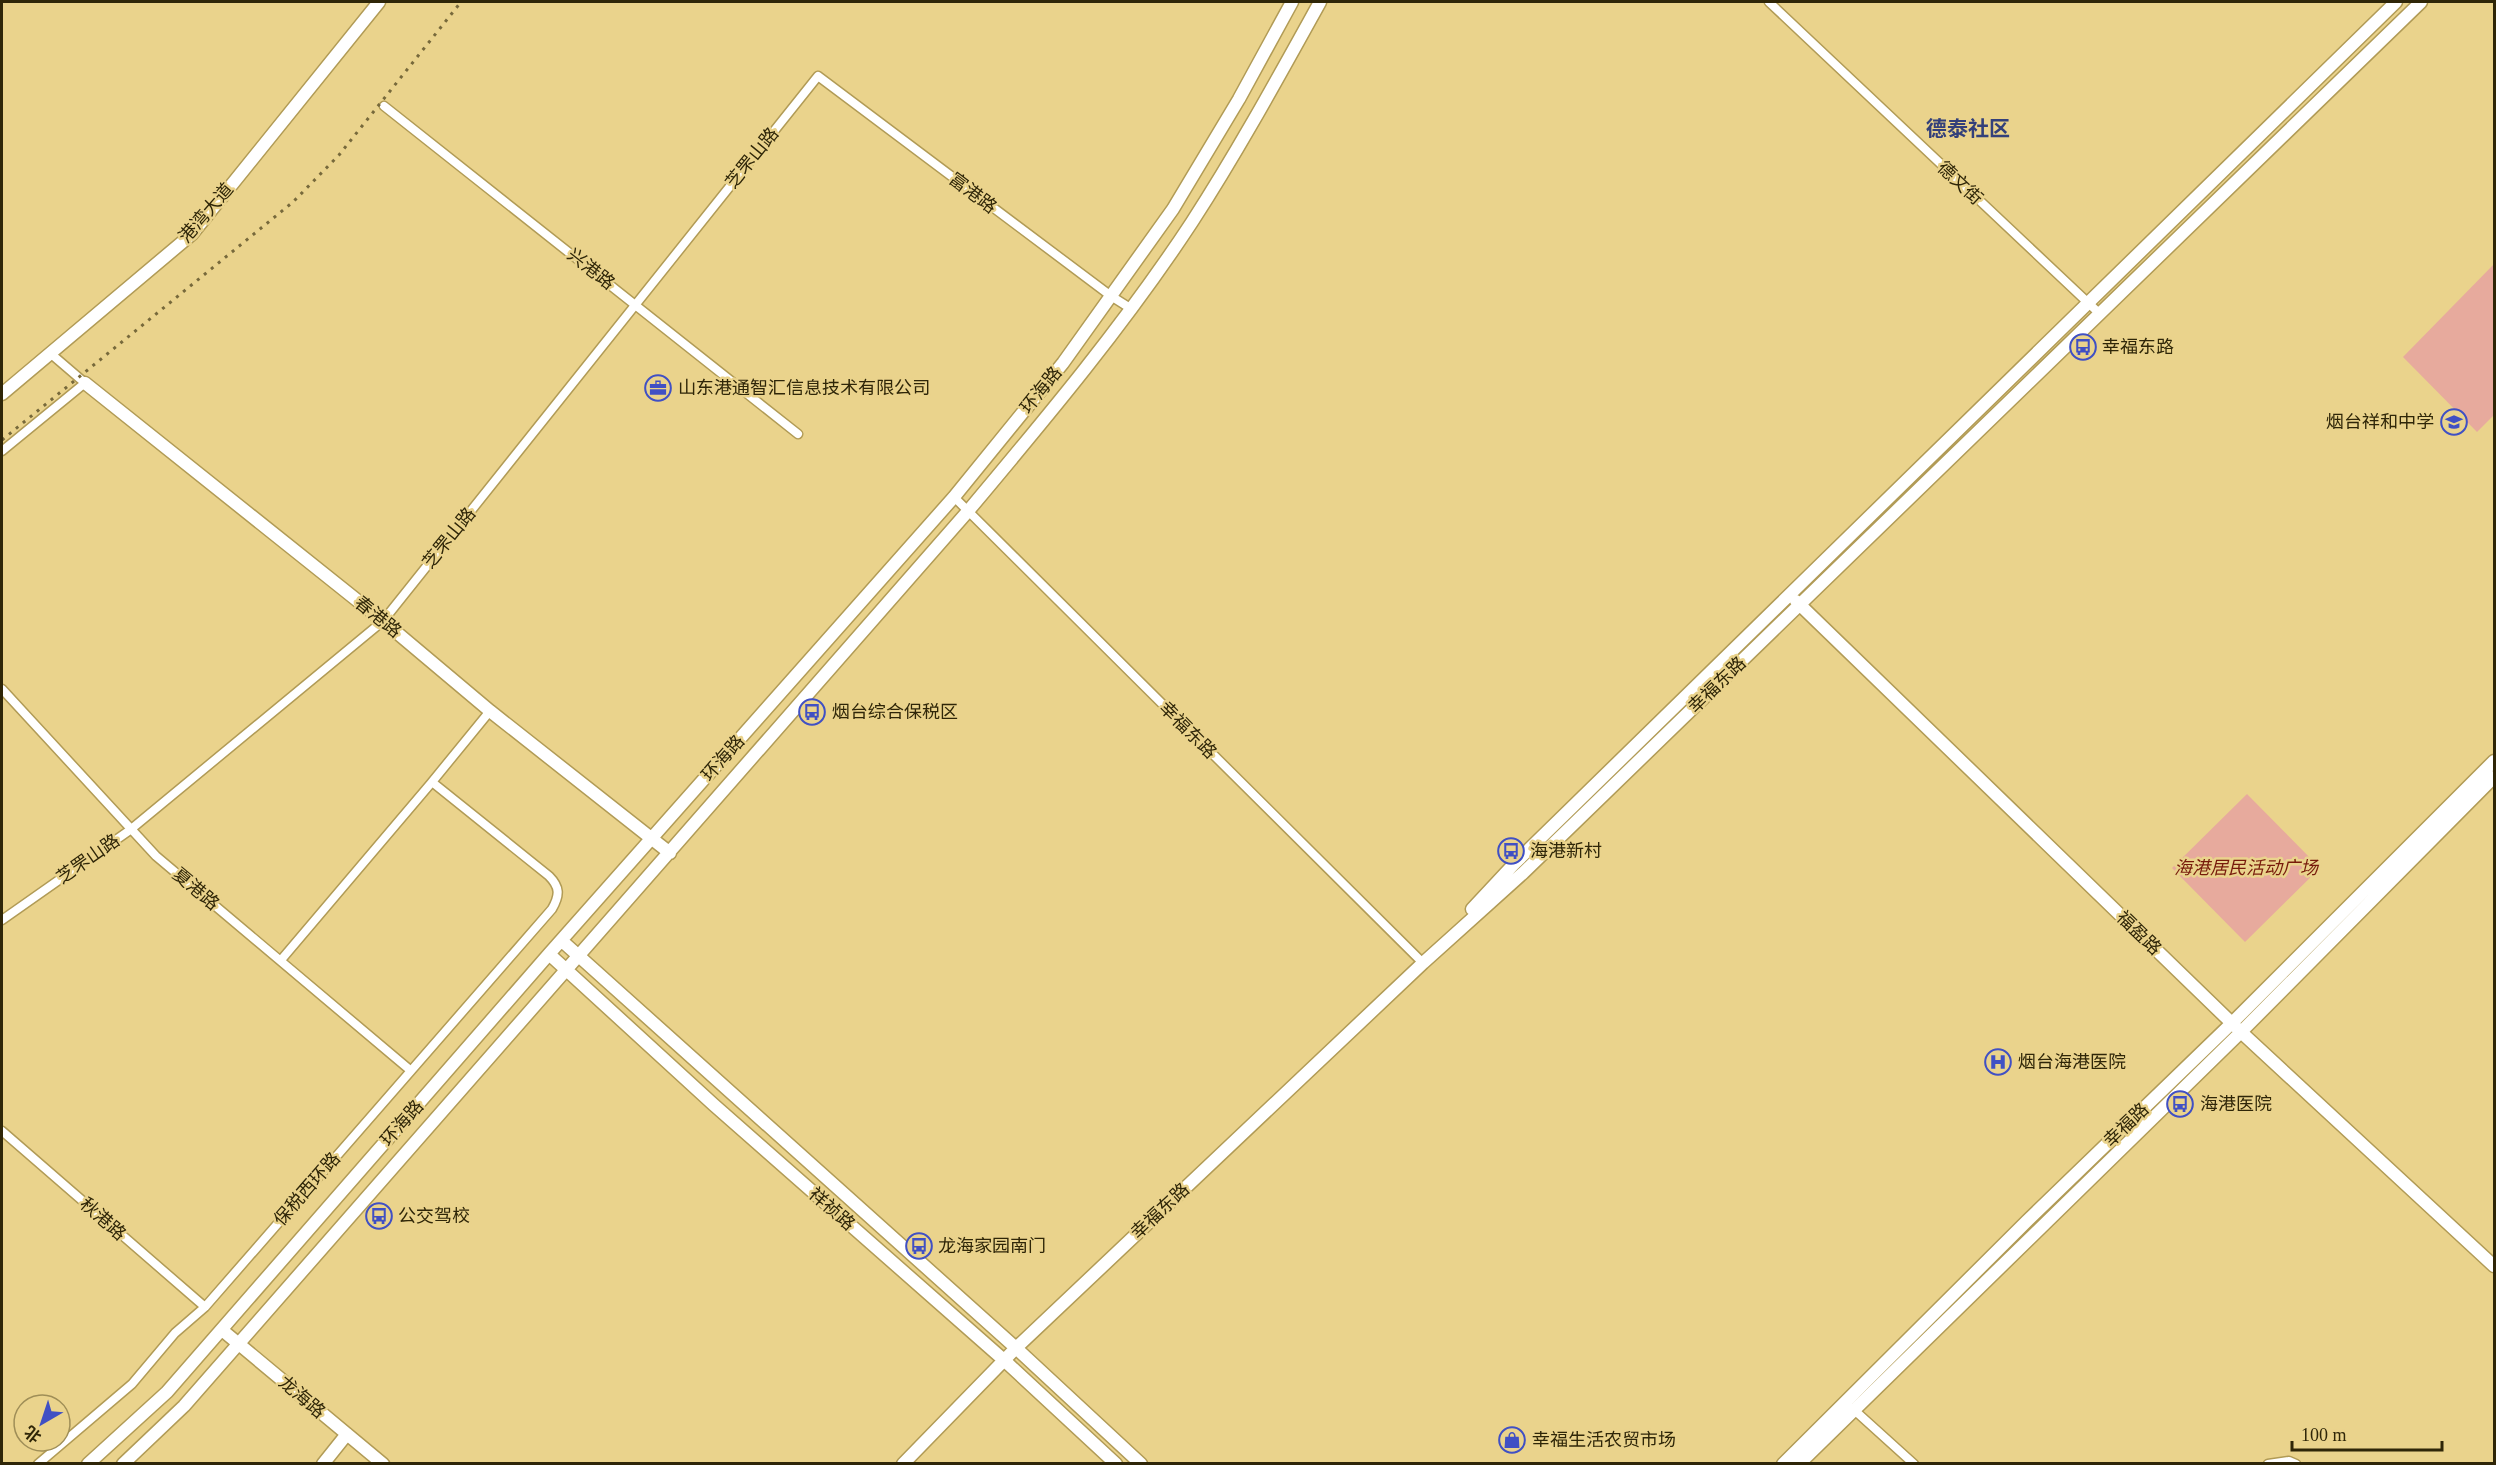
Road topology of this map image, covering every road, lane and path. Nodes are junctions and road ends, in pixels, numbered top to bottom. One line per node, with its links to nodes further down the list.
1 (379, 2): 14 (street, 港湾大道)
2 (1292, 2): 9 (street, 环海路)
3 (1320, 2): 12 (street, 环海路)
4 (1769, 2): 10 (street, 德文街)
5 (2396, 2): 10 (street, 幸福东路)
6 (2421, 2): 13 (street, 幸福东路)
7 (818, 76): 9 (street, 富港路); 11 (street, 芝罘山路)
8 (384, 106): 11 (street, 兴港路)
9 (1111, 296): 12 (street, 富港路); 19 (street, 环海路)
10 (2088, 302): 13 (street, 德文街); 21 (street, 幸福东路)
11 (636, 304): 17 (street, 兴港路); 23 (street, 芝罘山路)
12 (1130, 308): 20 (street, 环海路)
13 (2100, 314): 22 (street, 幸福东路)
14 (50, 353): 15 (street); 16 (street, 港湾大道)
15 (85, 383): 18 (street); 23 (street, 春港路)
16 (2, 394)
17 (798, 434)
18 (2, 451)
19 (954, 497): 20 (street, 幸福东路); 30 (street, 环海路)
20 (969, 510): 31 (street, 环海路); 37 (street, 幸福东路)
21 (1788, 594): 22 (street, 福盈路); 37 (street, 幸福东路)
22 (1800, 605): 37 (street, 幸福东路); 39 (street, 福盈路)
23 (383, 621): 25 (street, 春港路); 29 (street, 芝罘山路)
24 (2, 689): 29 (street, 夏港路)
25 (489, 711): 28 (street); 30 (street, 春港路)
26 (2494, 761): 39 (street, 幸福路)
27 (2494, 777): 39 (street, 幸福路)
28 (432, 782): 36 (street); 40 (street, 保税西环路)
29 (130, 830): 32 (street, 芝罘山路); 36 (street, 夏港路)
30 (653, 838): 31 (street, 春港路); 33 (street, 环海路)
31 (670, 853): 35 (street, 环海路)
32 (2, 920)
33 (562, 941): 34 (street, 环海路); 35 (street)
34 (549, 954): 38 (street, 祥祯路); 44 (street, 环海路)
35 (578, 956): 38 (street, 环海路); 46 (street)
36 (280, 960): 40 (street, 夏港路)
37 (1423, 963): 46 (street, 幸福东路)
38 (566, 969): 45 (street, 环海路); 47 (street, 祥祯路)
39 (2237, 1027): 42 (street, 福盈路); 48 (street, 幸福路)
40 (410, 1070): 43 (street, 保税西环路)
41 (2, 1131): 43 (street, 秋港路)
42 (2494, 1266)
43 (204, 1307): 50 (street, 保税西环路)
44 (222, 1330): 45 (street, 龙海路); 51 (street, 环海路)
45 (238, 1343): 49 (street, 龙海路); 52 (street, 环海路)
46 (1016, 1348): 47 (street, 幸福东路); 57 (street)
47 (1005, 1361): 55 (street, 幸福东路); 56 (street, 祥祯路)
48 (1849, 1405): 58 (street, 幸福路); 59 (street, 幸福路); 60 (street)
49 (347, 1434): 53 (street); 54 (street, 龙海路)
50 (38, 1464)
51 (88, 1464)
52 (123, 1464)
53 (322, 1464)
54 (383, 1464)
55 (903, 1464)
56 (1116, 1464)
57 (1141, 1464)
58 (1783, 1464)
59 (1799, 1464)
60 (1914, 1464)
61 (2268, 1464): 62 (street)
62 (2296, 1464)

